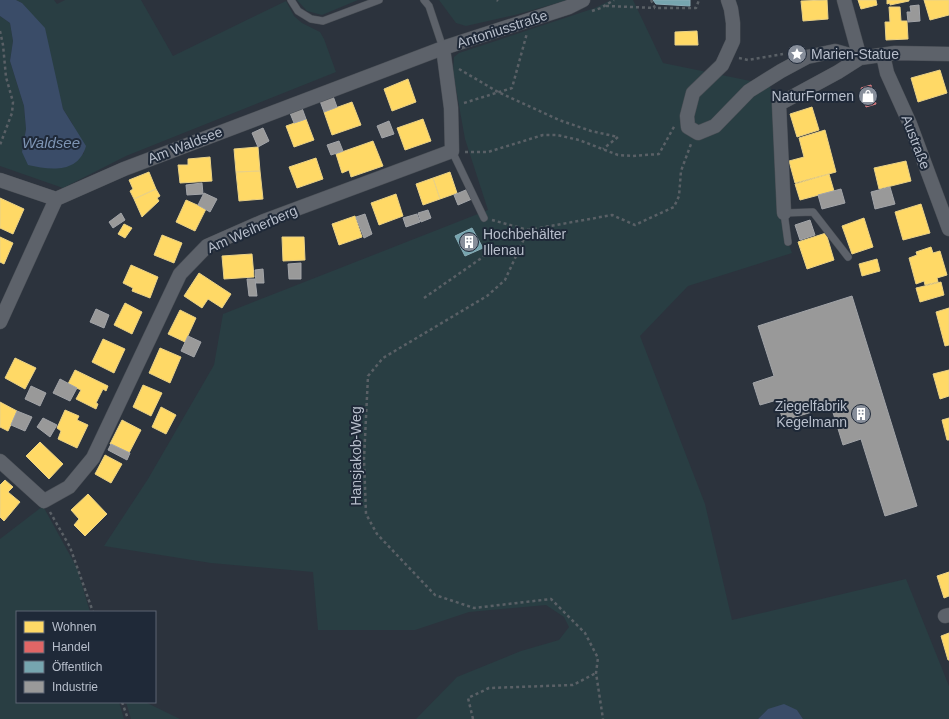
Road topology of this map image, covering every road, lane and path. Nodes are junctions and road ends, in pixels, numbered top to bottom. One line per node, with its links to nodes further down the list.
1 (291, 0): 2 (lane)
2 (379, 0)
3 (424, 0): 14 (lane)
4 (583, 0): 14 (street, Antoniusstraße)
5 (651, 0): 10 (path)
6 (699, 0): 10 (path)
7 (728, 0): 20 (street)
8 (844, 0): 17 (street)
9 (604, 6): 10 (path)
10 (655, 8)
11 (0, 31): 13 (path)
12 (528, 33): 18 (path)
13 (2, 44): 22 (path)
14 (444, 54): 18 (path); 19 (street); 26 (street, Am Waldsee)
15 (949, 54): 16 (street)
16 (883, 55): 17 (street); 29 (street, Austraße)
17 (860, 58): 21 (street); 27 (street)
18 (498, 92): 19 (path); 23 (path)
19 (451, 108): 24 (street)
20 (687, 116): 21 (street); 23 (path)
21 (698, 133): 30 (path)
22 (0, 145)
23 (603, 149): 24 (path)
24 (452, 151): 28 (lane); 36 (street, Am Weiherberg)
25 (0, 180): 26 (street)
26 (56, 199): 34 (street)
27 (784, 213): 31 (lane); 32 (lane)
28 (484, 218): 30 (path); 33 (path)
29 (949, 229)
30 (528, 230): 38 (path, Hansjakob-Weg)
31 (788, 242)
32 (848, 257)
33 (424, 298)
34 (0, 322)
35 (0, 461): 36 (street)
36 (44, 501): 37 (path)
37 (93, 611)
38 (596, 673): 41 (path); 42 (path, Hansjakob-Weg)
39 (122, 703): 40 (path)
40 (128, 719)
41 (473, 719)
42 (603, 719)

